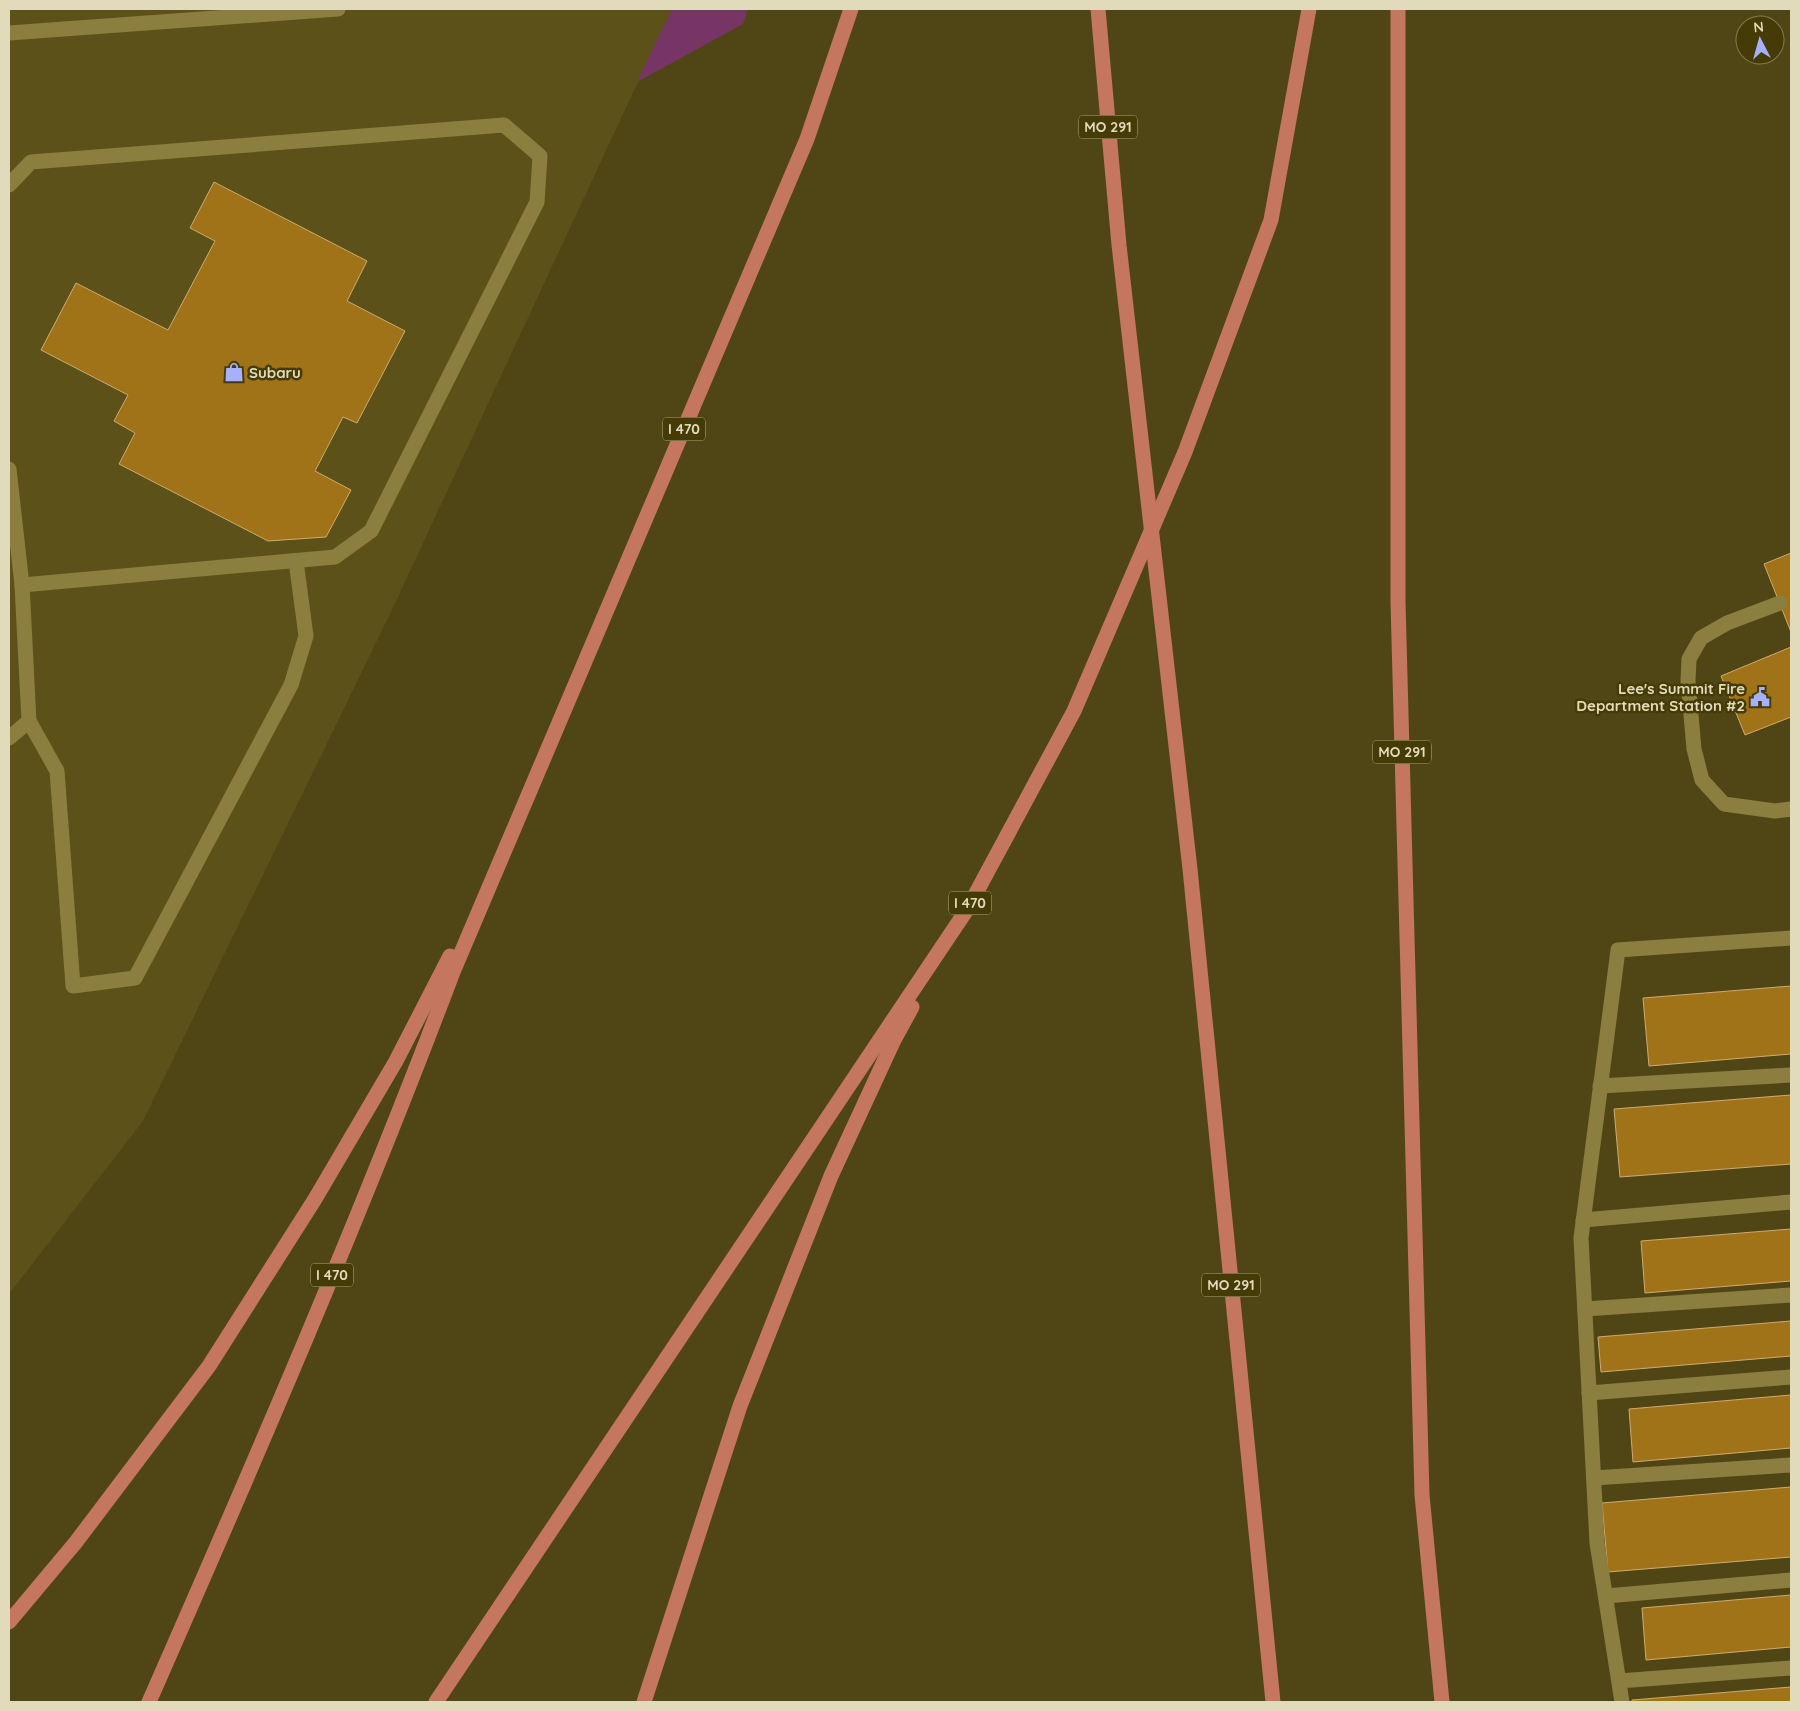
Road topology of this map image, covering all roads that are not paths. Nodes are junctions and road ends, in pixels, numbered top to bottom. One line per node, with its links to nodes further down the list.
1 (338, 9): 6 (lane)
2 (851, 9): 15 (highway, I 470)
3 (1098, 9): 36 (highway, MO 291)
4 (1309, 9): 16 (highway, I 470)
5 (1398, 9): 37 (highway, MO 291)
6 (9, 33)
7 (9, 185): 9 (lane)
8 (9, 469): 10 (lane)
9 (296, 561): 10 (lane); 12 (lane)
10 (22, 585): 12 (lane)
11 (1780, 603): 14 (lane)
12 (29, 721): 13 (lane)
13 (9, 738)
14 (1791, 809)
15 (507, 845): 30 (highway); 33 (highway, I 470)
16 (968, 908): 34 (highway, I 470); 35 (highway)
17 (1791, 938): 19 (lane)
18 (1791, 1075): 19 (lane)
19 (1600, 1086): 21 (lane)
20 (1791, 1202): 21 (lane)
21 (1584, 1220): 23 (lane)
22 (1791, 1295): 23 (lane)
23 (1585, 1310): 25 (lane)
24 (1791, 1377): 25 (lane)
25 (1589, 1393): 27 (lane)
26 (1791, 1465): 27 (lane)
27 (1594, 1478): 29 (lane)
28 (1791, 1580): 29 (lane)
29 (1606, 1596): 32 (lane)
30 (9, 1622)
31 (1791, 1668): 32 (lane)
32 (1619, 1681): 38 (lane)
33 (149, 1702)
34 (436, 1702)
35 (644, 1702)
36 (1273, 1702)
37 (1442, 1702)
38 (1622, 1702)

